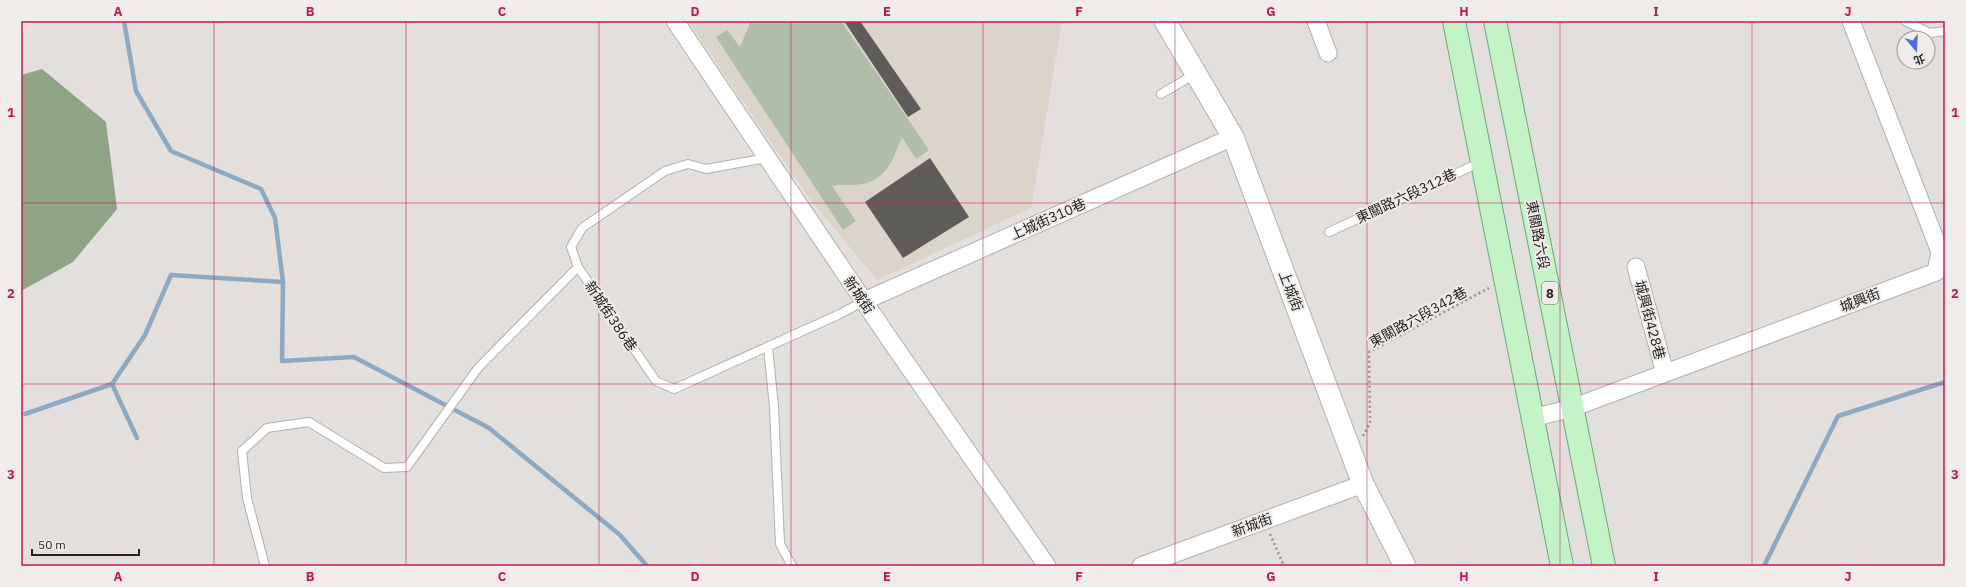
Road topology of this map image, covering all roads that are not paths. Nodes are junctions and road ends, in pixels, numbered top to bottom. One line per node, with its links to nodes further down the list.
1 (675, 21): 13 (street, 新城街)
2 (1165, 21): 10 (street, 上城街)
3 (1316, 21): 9 (street)
4 (1454, 21): 14 (main road)
5 (1495, 21): 21 (main road, 東關路六段 / 8)
6 (1851, 21): 20 (street, 城興街)
7 (1905, 21): 8 (lane)
8 (1945, 31)
9 (1328, 52)
10 (1196, 73): 11 (lane); 12 (street, 上城街)
11 (1161, 94)
12 (1233, 137): 18 (street, 上城街310巷); 23 (street, 上城街)
13 (767, 158): 17 (lane, 新城街386巷); 18 (street, 新城街)
14 (1482, 161): 15 (lane, 東關路六段312巷); 22 (main road)
15 (1329, 232)
16 (1636, 267): 20 (street, 城興街428巷)
17 (578, 268): 19 (lane, 新城街386巷); 24 (lane)
18 (864, 301): 19 (lane, 新城街386巷); 26 (street, 新城街)
19 (768, 347): 25 (lane)
20 (1665, 373): 21 (street, 城興街)
21 (1572, 408): 22 (street, 城興街); 30 (main road, 東關路六段 / 8)
22 (1533, 418): 29 (main road)
23 (1363, 484): 27 (street, 新城街); 28 (street, 上城街)
24 (265, 566)
25 (792, 566)
26 (1047, 566)
27 (1141, 566)
28 (1405, 566)
29 (1562, 566)
30 (1604, 566)

